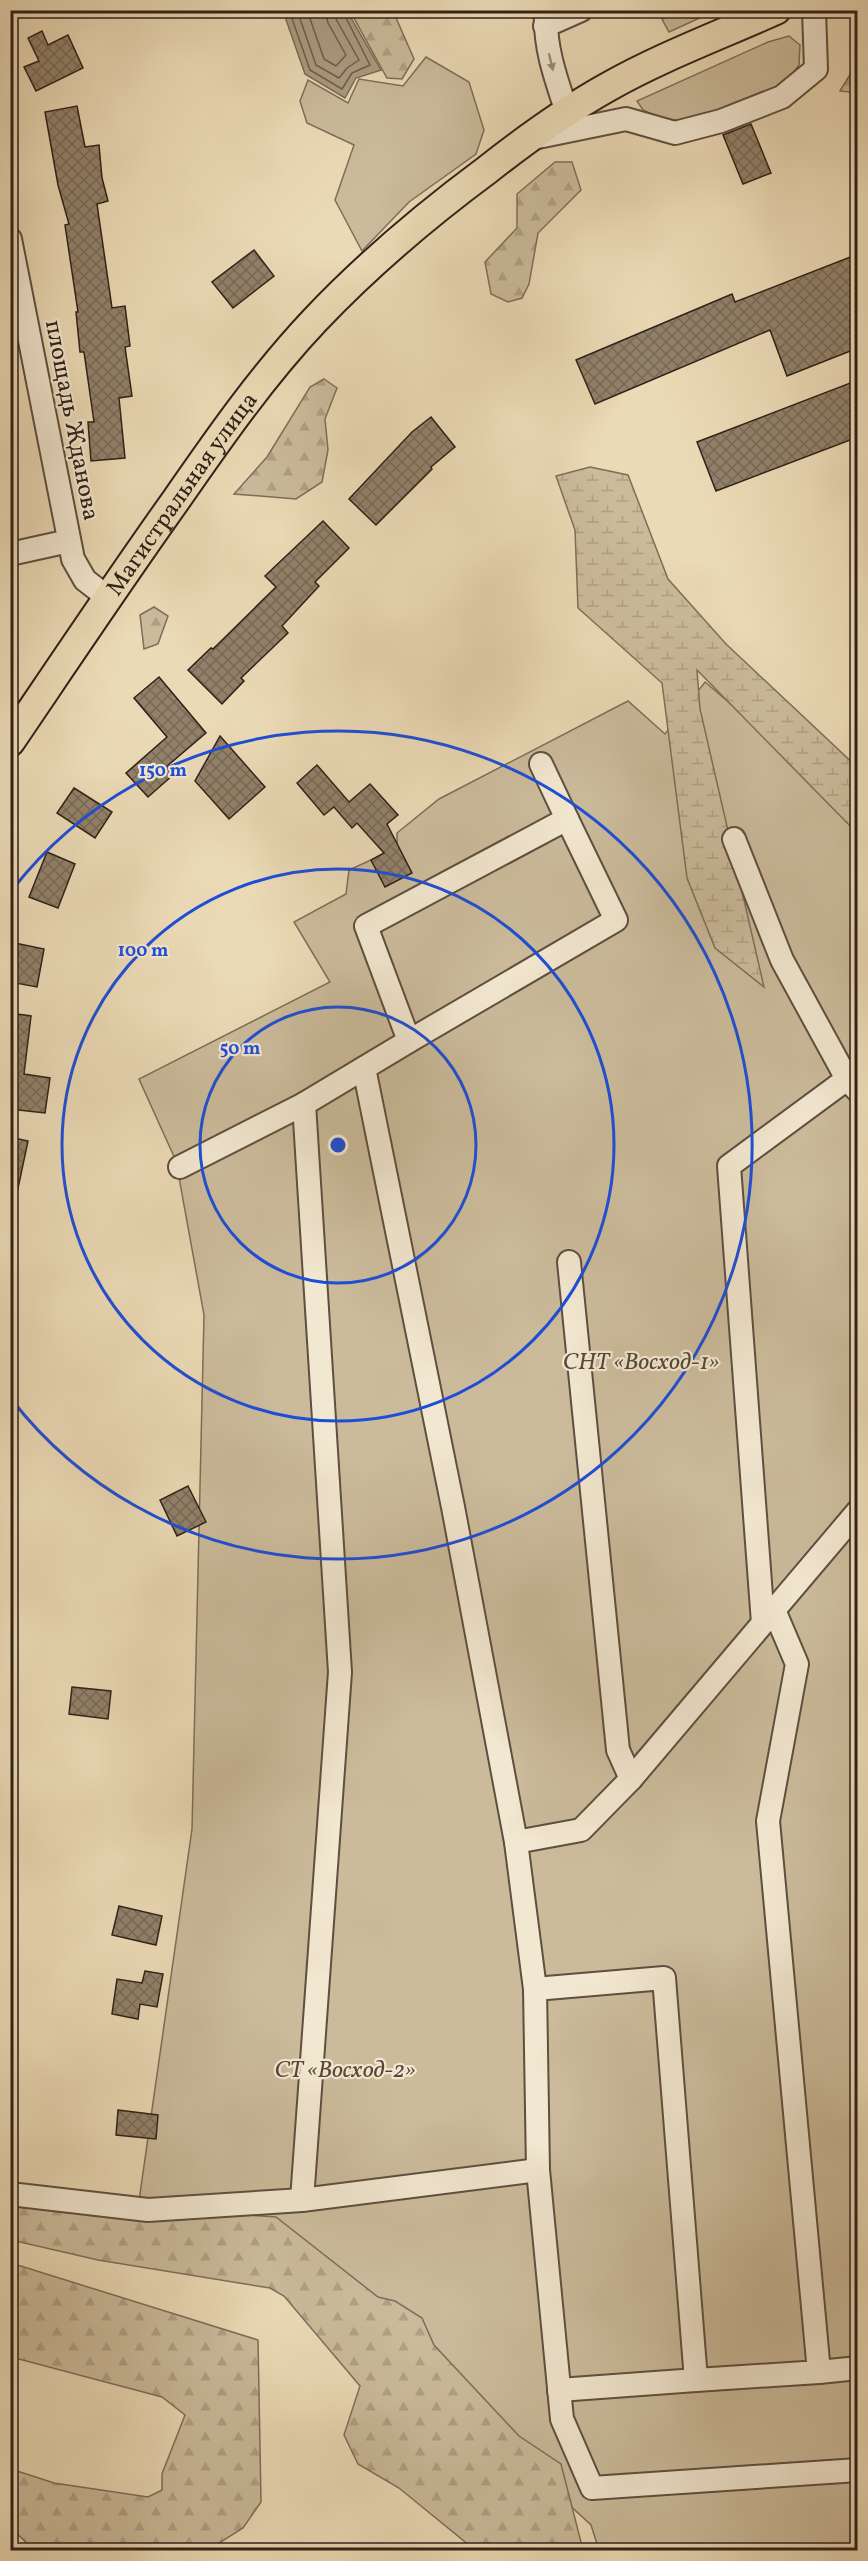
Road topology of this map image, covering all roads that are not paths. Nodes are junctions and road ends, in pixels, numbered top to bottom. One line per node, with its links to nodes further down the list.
1 (580, 10): 4 (street)
2 (776, 10): 5 (main road, Магистральная улица)
3 (814, 10): 6 (street)
4 (546, 18): 5 (street, one-way to 5)
5 (567, 112): 6 (main road, Магистральная улица)
6 (526, 140): 10 (main road, Магистральная улица)
7 (10, 239): 8 (street, площадь Жданова)
8 (69, 541): 9 (street); 10 (street, площадь Жданова)
9 (10, 554)
10 (107, 597): 11 (main road, Магистральная улица)
11 (11, 739)
12 (541, 764): 13 (street)
13 (567, 819): 15 (street); 15 (street)
14 (734, 839): 17 (street)
15 (409, 1041): 16 (street)
16 (364, 1068): 18 (street); 24 (street)
17 (852, 1085): 22 (street)
18 (304, 1104): 19 (street); 28 (street)
19 (180, 1167)
20 (569, 1262): 23 (street)
21 (858, 1511): 22 (street)
22 (769, 1617): 23 (street); 30 (street)
23 (631, 1779): 24 (street)
24 (516, 1842): 25 (street)
25 (535, 1989): 26 (street); 31 (street)
26 (538, 2170): 28 (street); 32 (street)
27 (10, 2194): 28 (street)
28 (302, 2200)
29 (858, 2368): 30 (street)
30 (819, 2372): 31 (street)
31 (696, 2380): 32 (street)
32 (559, 2390): 33 (street)
33 (858, 2470)

